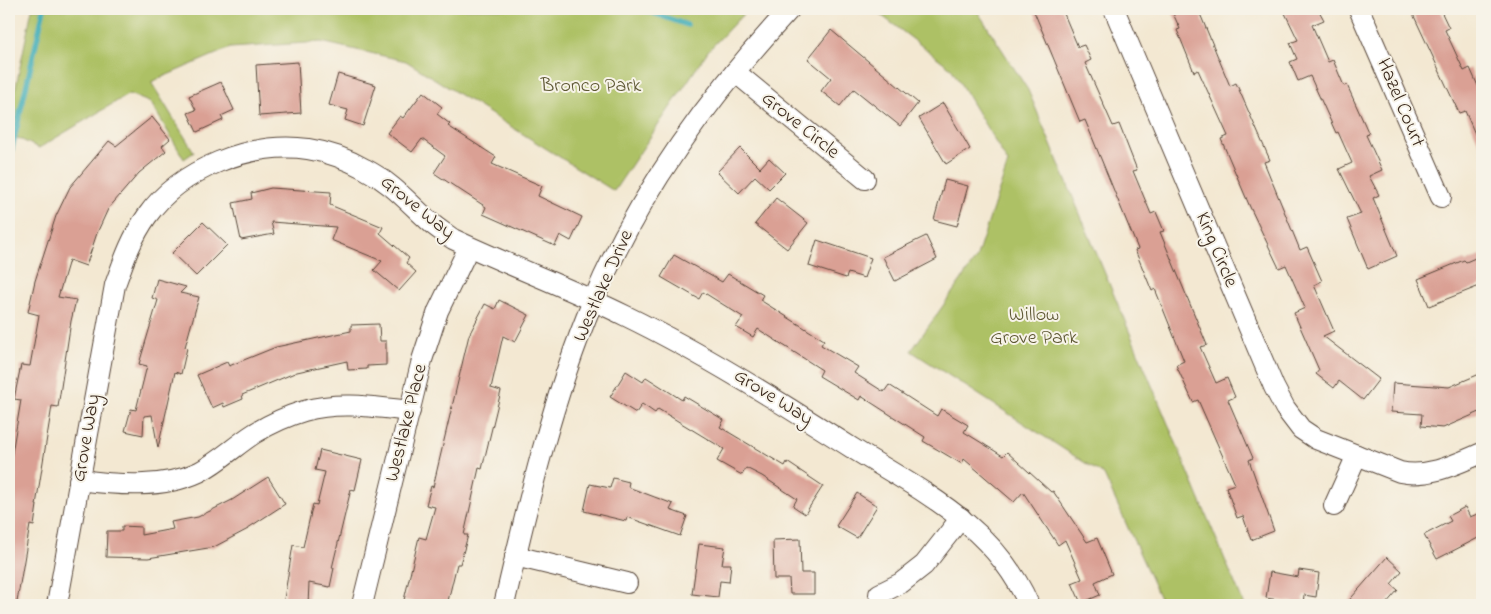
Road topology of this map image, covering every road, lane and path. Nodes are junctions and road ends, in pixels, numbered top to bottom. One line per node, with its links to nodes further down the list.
1 (790, 9): 4 (street, Westlake Drive)
2 (1114, 9): 11 (street, King Circle)
3 (1360, 9): 6 (street, Hazel Court)
4 (734, 72): 5 (street, Grove Circle); 8 (street, Westlake Drive)
5 (865, 179)
6 (1442, 197)
7 (469, 247): 8 (street, Grove Way); 9 (street, Westlake Place); 12 (street, Grove Way)
8 (593, 301): 14 (street, Grove Way); 15 (street, Westlake Drive)
9 (410, 411): 12 (street); 19 (street, Westlake Place)
10 (1482, 453): 11 (street, King Circle)
11 (1357, 455): 13 (street)
12 (79, 480): 18 (street, Grove Way)
13 (1334, 506)
14 (961, 518): 17 (street); 21 (street, Grove Way)
15 (515, 556): 16 (street); 20 (street, Westlake Drive)
16 (627, 583)
17 (879, 594)
18 (57, 605)
19 (362, 605)
20 (504, 605)
21 (1029, 605)

